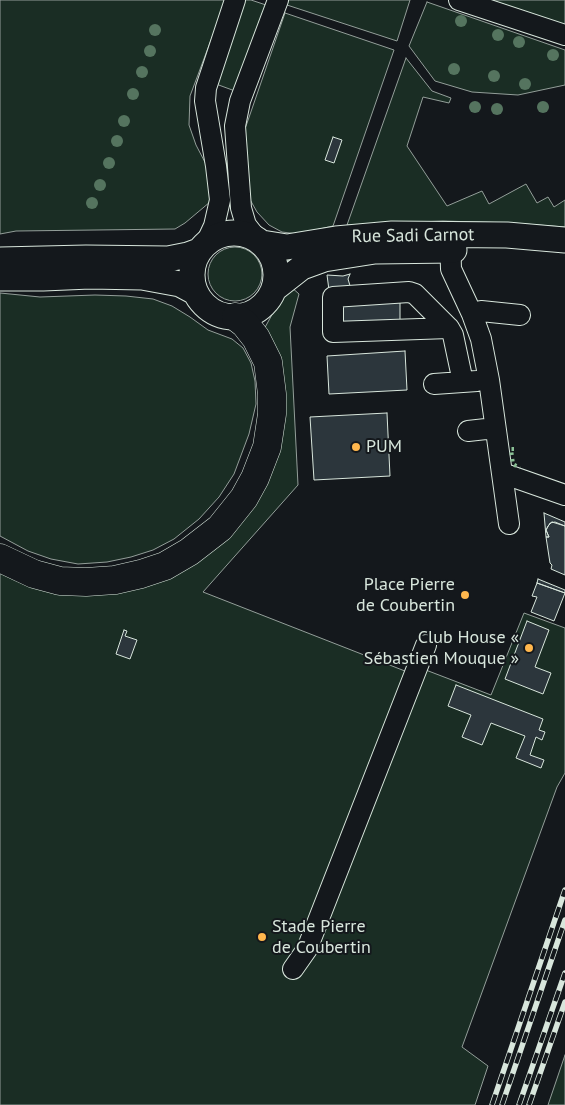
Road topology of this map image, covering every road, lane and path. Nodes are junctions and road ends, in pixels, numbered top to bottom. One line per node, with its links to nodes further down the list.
1 (235, 0): 5 (lane)
2 (278, 0): 6 (lane)
3 (459, 0): 4 (lane)
4 (565, 35)
5 (205, 101): 6 (lane); 10 (lane)
6 (238, 107): 8 (lane)
7 (565, 240): 9 (main road, Rue Sadi Carnot)
8 (260, 241): 9 (main road, Rue Sadi Carnot); 10 (main road); 14 (main road)
9 (450, 242): 11 (main road, Rue Sadi Carnot); 14 (main road, Rue Sadi Carnot); 16 (lane)
10 (203, 247): 12 (main road); 15 (main road)
11 (565, 250)
12 (0, 260)
13 (0, 278): 15 (main road)
14 (274, 289): 18 (main road)
15 (195, 292): 18 (main road)
16 (472, 314): 17 (lane); 20 (lane)
17 (520, 315)
18 (236, 317): 28 (highway)
19 (449, 328): 19 (lane); 21 (lane)
20 (488, 380): 21 (lane); 23 (lane)
21 (463, 382): 22 (lane)
22 (434, 384)
23 (495, 428): 24 (lane); 25 (lane)
24 (468, 431)
25 (502, 474): 26 (lane); 27 (lane)
26 (565, 495)
27 (509, 524)
28 (0, 558)
29 (426, 645): 30 (lane)
30 (294, 969)

